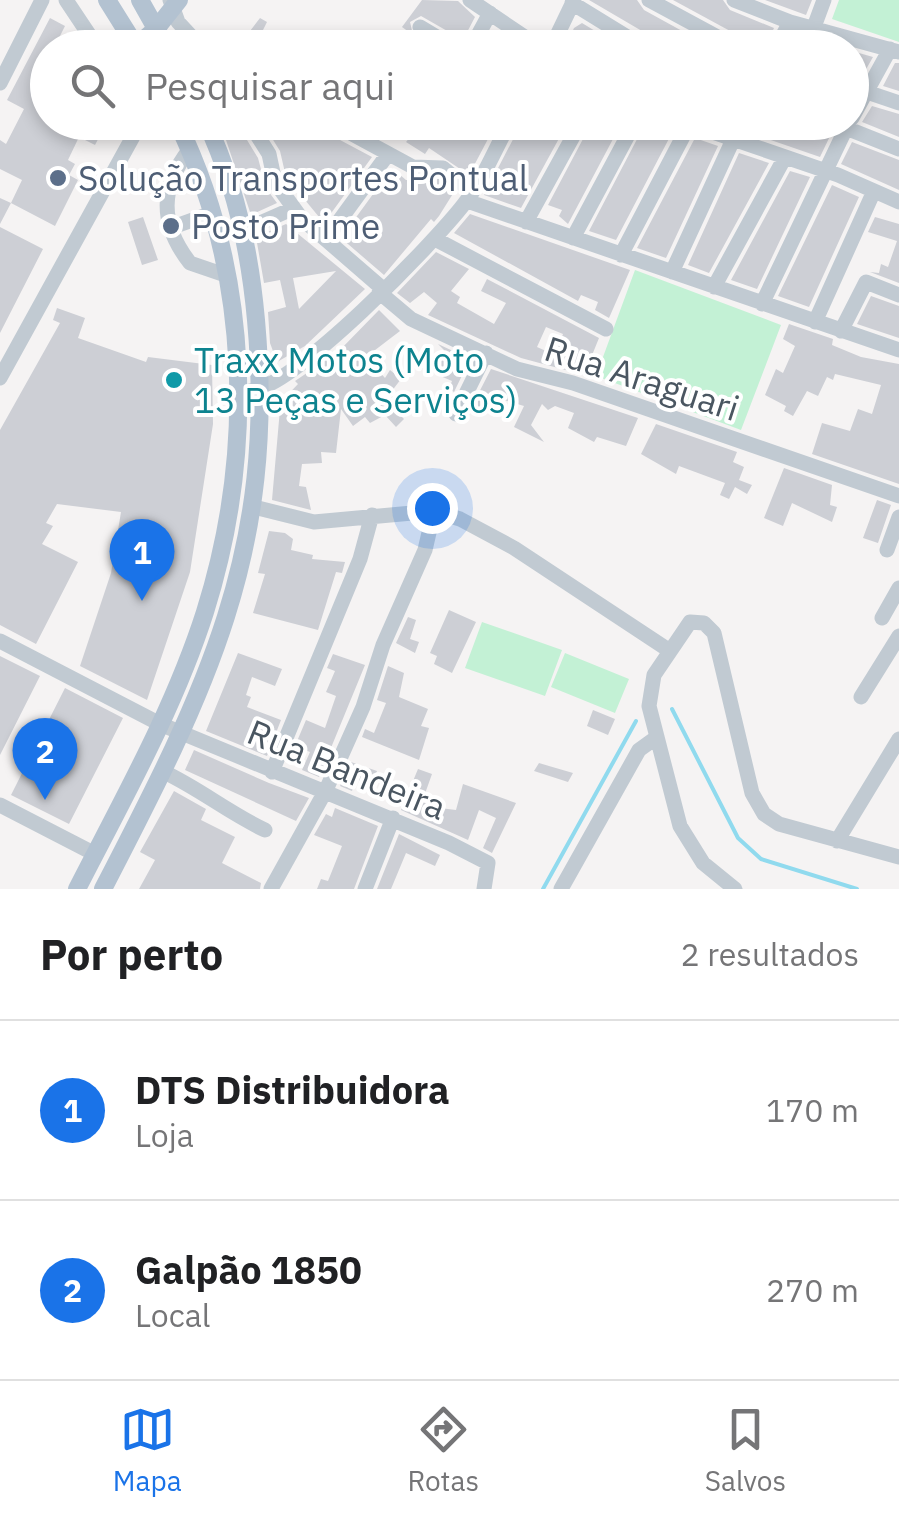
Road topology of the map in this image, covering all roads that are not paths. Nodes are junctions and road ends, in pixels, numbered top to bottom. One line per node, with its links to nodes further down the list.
1 (42, 0): 30 (street)
2 (66, 0): 16 (street)
3 (107, 0): 17 (main road)
4 (140, 0): 15 (main road)
5 (470, 0): 11 (street)
6 (649, 0): 24 (street)
7 (734, 0): 12 (street)
8 (824, 0): 14 (street)
9 (573, 1): 22 (street); 23 (street)
10 (174, 3): 15 (main road); 18 (street)
11 (490, 13): 20 (street); 21 (street)
12 (790, 22): 14 (street); 25 (street)
13 (420, 26): 19 (street)
14 (814, 27): 26 (street)
15 (156, 29)
16 (86, 30)
17 (126, 30)
18 (186, 30)
19 (426, 30)
20 (480, 30)
21 (515, 30)
22 (559, 30)
23 (618, 30)
24 (705, 30)
25 (786, 30)
26 (825, 30)
27 (869, 43): 28 (street)
28 (895, 50): 29 (street)
29 (869, 78)
30 (0, 83)
31 (869, 92): 32 (street)
32 (899, 103)
33 (869, 134): 46 (street)
34 (132, 140): 73 (street)
35 (186, 140): 45 (main road)
36 (212, 140): 57 (main road)
37 (259, 140): 53 (street, Rua Araguari)
38 (363, 140): 47 (street)
39 (500, 140): 51 (street)
40 (570, 140): 55 (street)
41 (626, 140): 59 (street)
42 (678, 140): 61 (street)
43 (728, 140): 48 (street); 62 (street)
44 (837, 140): 49 (street)
45 (190, 148): 54 (main road); 56 (street)
46 (899, 149)
47 (388, 154): 51 (street); 58 (street)
48 (784, 159): 49 (street); 64 (street)
49 (825, 171): 50 (street); 67 (street)
50 (874, 191): 52 (street); 68 (street)
51 (469, 197): 55 (street); 60 (street)
52 (899, 202)
53 (294, 208): 57 (street); 58 (street, Rua Araguari)
54 (212, 214): 56 (street); 63 (main road)
55 (526, 222): 59 (street)
56 (173, 227): 63 (street)
57 (242, 231): 74 (main road)
58 (326, 238): 65 (street, Rua Araguari)
59 (574, 238): 61 (street)
60 (434, 239): 65 (street); 69 (street)
61 (621, 254): 62 (street)
62 (672, 272): 64 (street)
63 (228, 276): 75 (main road)
64 (714, 287): 67 (street)
65 (381, 290): 72 (street, Rua Araguari); 74 (street)
66 (899, 295): 70 (street)
67 (762, 304): 68 (street)
68 (815, 322): 70 (street)
69 (606, 329)
70 (841, 331): 71 (street)
71 (899, 350)
72 (486, 353): 76 (street); 77 (street, Rua Araguari)
73 (2, 371)
74 (262, 390): 75 (street); 78 (main road)
75 (239, 392): 89 (main road)
76 (456, 414)
77 (899, 496)
78 (254, 507): 80 (street); 90 (main road)
79 (434, 511): 80 (street); 87 (street); 95 (street)
80 (372, 515): 94 (street)
81 (899, 517): 82 (street)
82 (887, 550)
83 (899, 588): 84 (street)
84 (882, 618)
85 (899, 636): 88 (street)
86 (0, 642): 89 (street, Rua Bandeira)
87 (668, 649): 91 (street); 99 (street)
88 (861, 696)
89 (160, 724): 90 (street, Rua Bandeira); 100 (main road)
90 (182, 731): 93 (main road); 94 (street, Rua Bandeira)
91 (657, 737): 107 (street); 108 (street)
92 (899, 739): 99 (street)
93 (164, 772): 98 (street); 103 (main road)
94 (272, 772): 95 (street, Rua Bandeira)
95 (326, 790): 97 (street, Rua Bandeira); 104 (street)
96 (0, 805): 100 (street)
97 (393, 818): 105 (street); 106 (street, Rua Bandeira)
98 (265, 830)
99 (837, 841): 101 (street)
100 (95, 854): 102 (main road)
101 (899, 858)
102 (77, 889)
103 (104, 889)
104 (270, 889)
105 (366, 889)
106 (484, 889)
107 (562, 889)
108 (735, 889)

